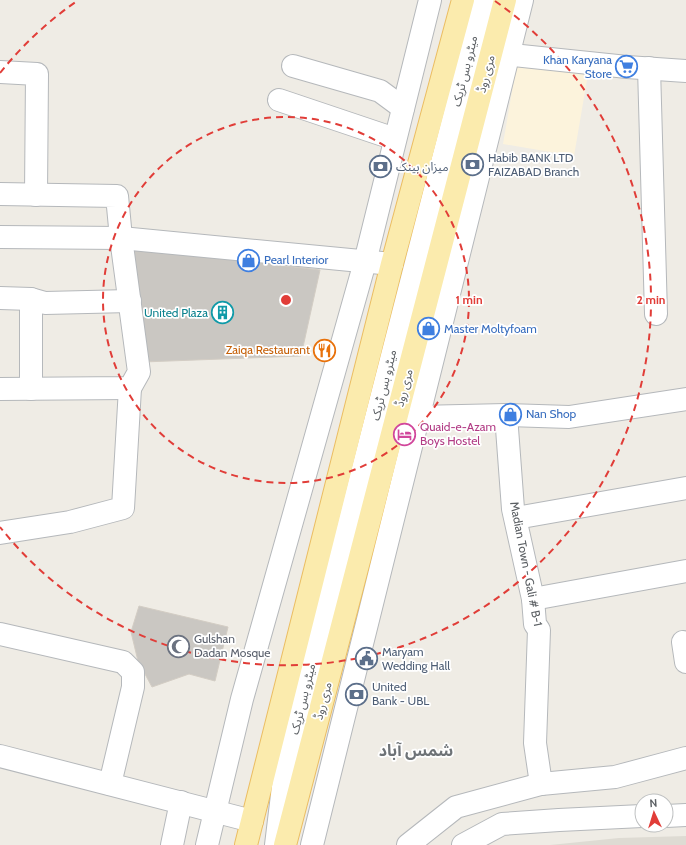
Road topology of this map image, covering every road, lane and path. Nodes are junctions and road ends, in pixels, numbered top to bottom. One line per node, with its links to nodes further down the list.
1 (430, 0): 12 (street)
2 (462, 0): 19 (main road)
3 (484, 0): 38 (street, میٹرو بس ٹریک)
4 (505, 0): 6 (main road, مری روڈ)
5 (522, 0): 6 (street)
6 (500, 54): 8 (street); 29 (street); 52 (main road, مری روڈ)
7 (293, 66): 12 (street)
8 (649, 68): 9 (street); 23 (street)
9 (686, 71)
10 (0, 72): 15 (street)
11 (279, 100): 13 (street)
12 (403, 108): 13 (street)
13 (395, 138): 18 (street)
14 (0, 194): 15 (street)
15 (36, 195): 17 (street)
16 (0, 237): 17 (street)
17 (121, 238): 18 (street); 22 (street)
18 (365, 262): 19 (street); 42 (street)
19 (392, 264): 46 (main road)
20 (0, 298): 21 (street)
21 (31, 299): 22 (street); 25 (street)
22 (130, 301): 24 (street)
23 (656, 314)
24 (130, 388): 25 (street); 32 (street)
25 (32, 389): 26 (street)
26 (0, 390)
27 (686, 399): 28 (street)
28 (506, 415): 29 (street); 31 (street, Madian Town - Gali # B-1)
29 (417, 418): 53 (street)
30 (686, 488): 31 (street)
31 (516, 518): 34 (street, Madian Town - Gali # B-1)
32 (0, 533)
33 (686, 571): 34 (street)
34 (533, 599): 40 (street, Madian Town - Gali # B-1)
35 (0, 634): 39 (street)
36 (0, 756): 39 (street)
37 (686, 758): 40 (street)
38 (285, 770): 50 (street, میٹرو بس ٹریک); 51 (street, میٹرو بس ٹریک)
39 (110, 784): 41 (street)
40 (541, 784): 54 (street)
41 (181, 802): 42 (street); 47 (street)
42 (215, 811): 46 (street); 48 (street)
43 (686, 815): 45 (street)
44 (634, 816): 55 (street)
45 (674, 816)
46 (252, 821): 49 (main road)
47 (172, 845)
48 (207, 845)
49 (246, 845)
50 (255, 845)
51 (276, 845)
52 (286, 845)
53 (312, 845)
54 (408, 845)
55 (463, 845)

